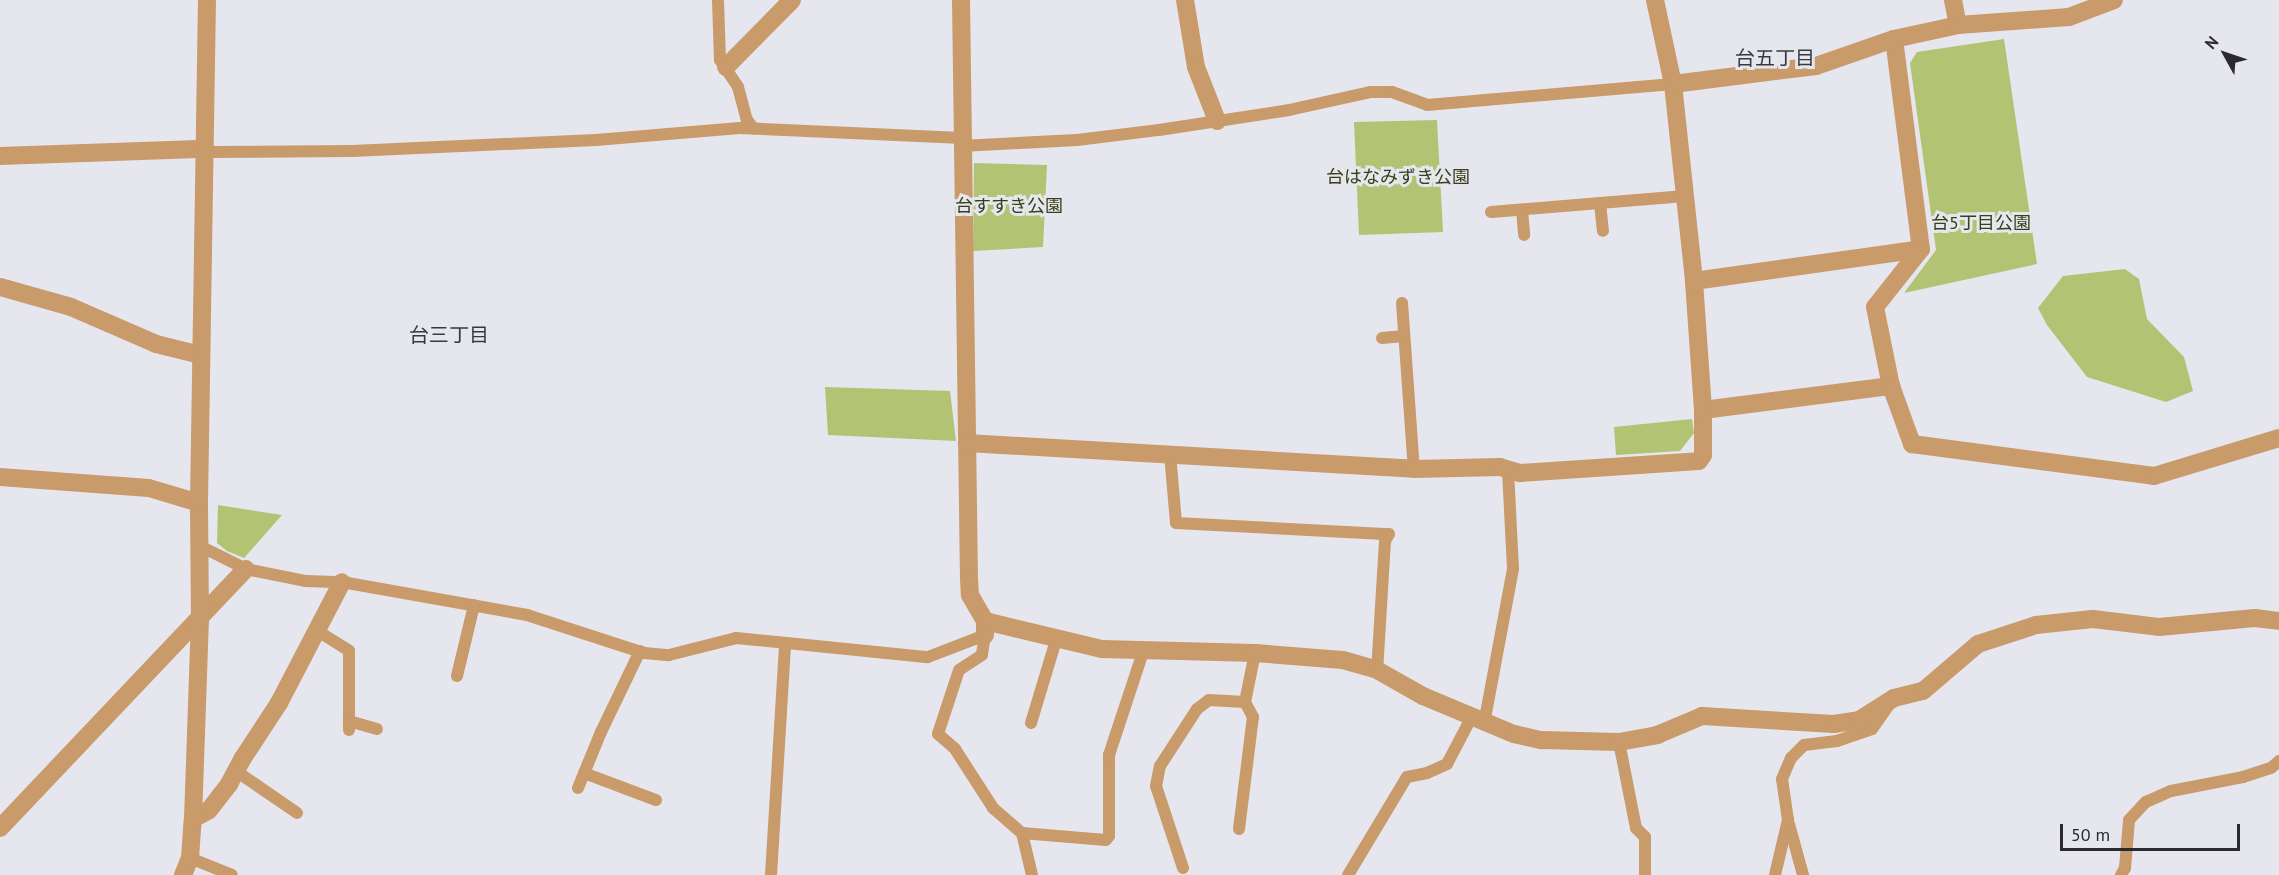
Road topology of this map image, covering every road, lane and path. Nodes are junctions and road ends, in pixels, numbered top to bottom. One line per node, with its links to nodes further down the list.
1 (207, 0): 16 (street)
2 (718, 0): 11 (lane)
3 (792, 0): 11 (street)
4 (961, 0): 15 (street)
5 (1185, 0): 13 (street)
6 (1655, 0): 12 (street)
7 (1953, 0): 9 (street)
8 (2114, 0): 9 (street)
9 (1958, 25): 10 (street)
10 (1894, 39): 12 (street); 24 (street)
11 (726, 67): 14 (lane)
12 (1673, 84): 13 (lane); 18 (street)
13 (1217, 122): 15 (lane)
14 (754, 129): 15 (lane); 16 (lane)
15 (962, 142): 34 (street)
16 (206, 151): 17 (street); 30 (street)
17 (0, 156)
18 (1685, 196): 19 (lane); 25 (street)
19 (1600, 203): 20 (lane); 22 (lane)
20 (1522, 210): 21 (lane); 23 (lane)
21 (1491, 212)
22 (1603, 231)
23 (1524, 236)
24 (1922, 249): 25 (street); 31 (street)
25 (1694, 281): 32 (street)
26 (0, 287): 30 (street)
27 (1402, 303): 28 (lane)
28 (1404, 336): 29 (lane); 36 (lane)
29 (1382, 338)
30 (201, 354): 39 (street)
31 (1891, 386): 32 (street); 33 (street)
32 (1703, 410): 37 (street)
33 (2279, 438)
34 (967, 443): 35 (street); 46 (street)
35 (1170, 454): 36 (street); 53 (lane)
36 (1414, 469): 37 (street)
37 (1508, 471): 57 (lane)
38 (0, 477): 39 (street)
39 (199, 503): 40 (street)
40 (198, 545): 41 (lane); 44 (street)
41 (246, 569): 42 (lane); 44 (street)
42 (342, 582): 43 (lane); 47 (street)
43 (474, 605): 50 (lane); 54 (lane)
44 (200, 620): 67 (street); 69 (street)
45 (2279, 621): 55 (street)
46 (985, 628): 48 (street); 49 (lane); 71 (lane)
47 (316, 630): 59 (lane); 62 (street)
48 (1056, 640): 51 (street); 58 (lane)
49 (785, 643): 50 (lane); 75 (lane)
50 (640, 651): 63 (lane)
51 (1143, 652): 52 (street); 71 (lane)
52 (1255, 654): 53 (street); 56 (lane)
53 (1377, 670): 57 (street)
54 (457, 676)
55 (1894, 698): 60 (street); 68 (lane)
56 (1245, 702): 70 (lane); 73 (lane)
57 (1478, 721): 60 (street); 77 (lane)
58 (1031, 723)
59 (377, 729)
60 (1619, 742): 78 (lane)
61 (2279, 761): 81 (lane)
62 (236, 771): 66 (lane); 67 (street)
63 (584, 773): 64 (lane); 65 (lane)
64 (578, 788)
65 (656, 800)
66 (297, 813)
67 (193, 819): 72 (street)
68 (1788, 820): 79 (lane); 80 (lane)
69 (0, 828)
70 (1239, 829)
71 (1022, 833): 76 (lane)
72 (187, 866): 74 (lane)
73 (1183, 868)
74 (232, 875)
75 (771, 875)
76 (1032, 875)
77 (1348, 875)
78 (1645, 875)
79 (1775, 875)
80 (1803, 875)
81 (2121, 875)

